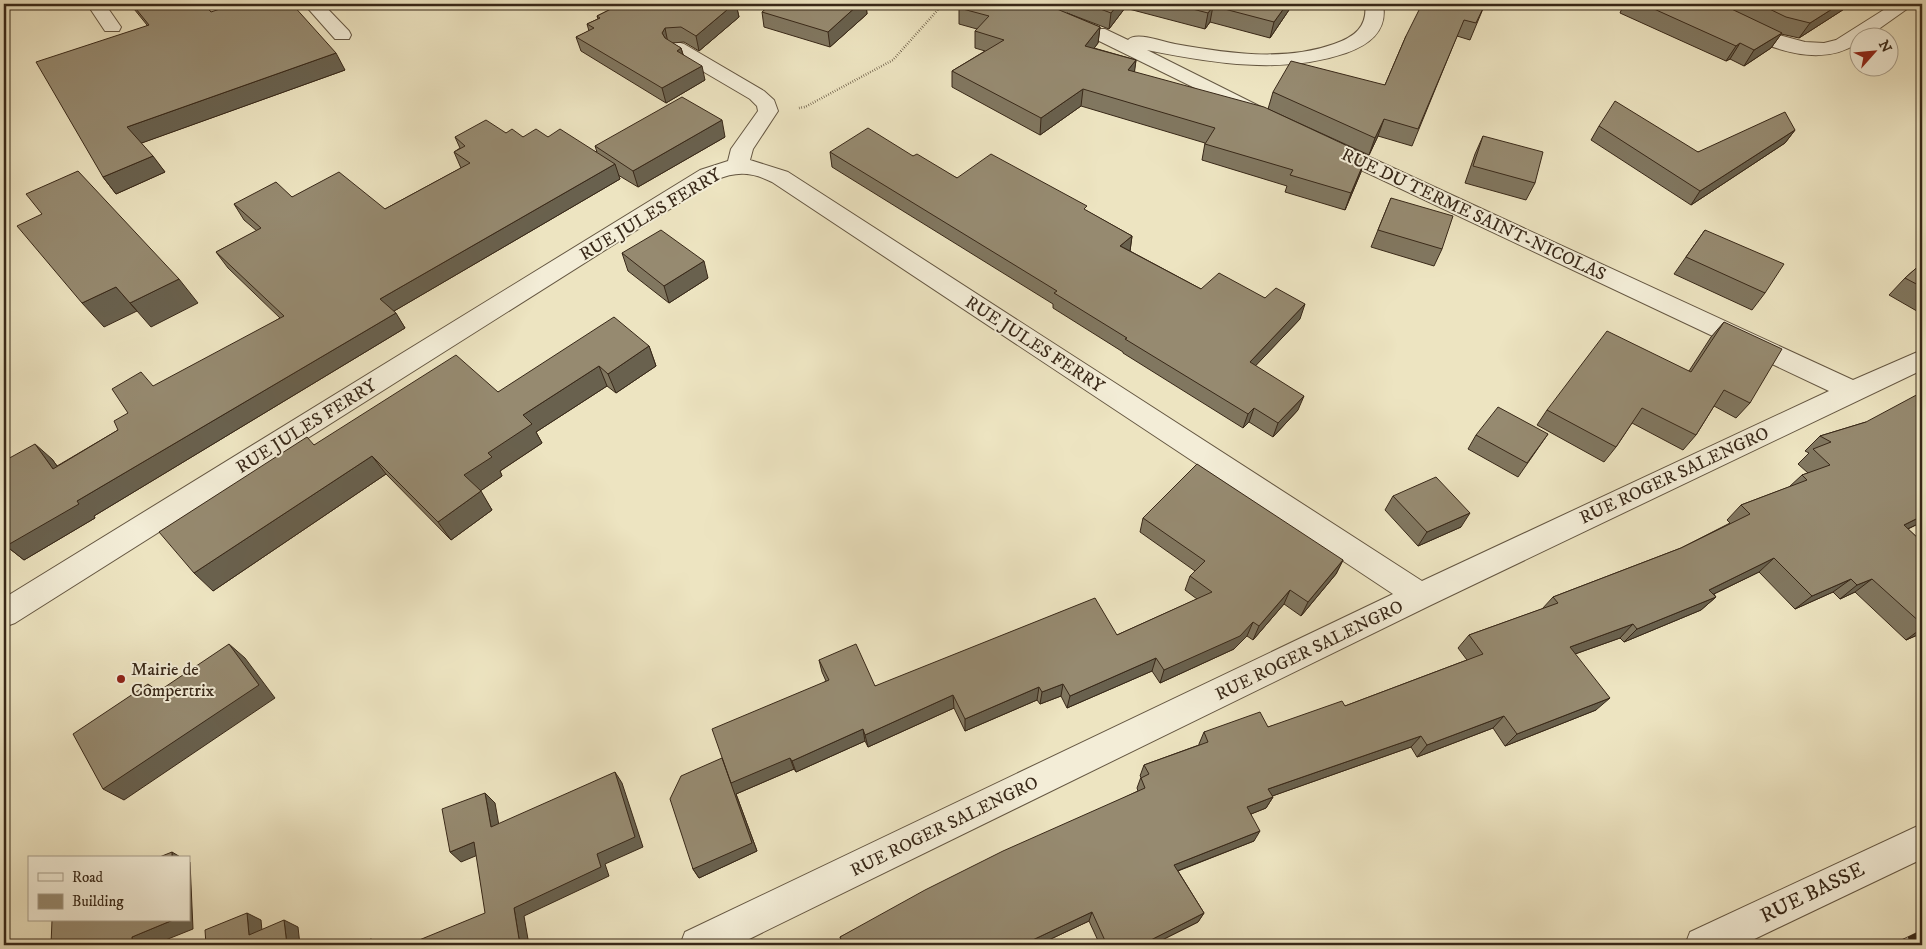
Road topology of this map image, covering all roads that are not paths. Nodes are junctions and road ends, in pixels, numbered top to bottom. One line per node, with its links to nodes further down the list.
1 (96, 4): 6 (street)
2 (313, 4): 7 (street)
3 (1374, 4): 9 (street)
4 (1699, 4): 5 (street)
5 (1905, 4)
6 (112, 27)
7 (342, 35)
8 (678, 48): 11 (street)
9 (1273, 120)
10 (1309, 137): 13 (street, RUE DU TERME SAINT-NICOLAS)
11 (738, 165): 14 (street, RUE JULES FERRY); 15 (street, RUE JULES FERRY)
12 (1922, 359): 13 (street, RUE ROGER SALENGRO)
13 (1852, 391): 14 (street, RUE ROGER SALENGRO)
14 (1420, 596): 17 (street, RUE ROGER SALENGRO)
15 (4, 614)
16 (1922, 841): 18 (street, RUE BASSE)
17 (698, 945)
18 (1703, 945)

